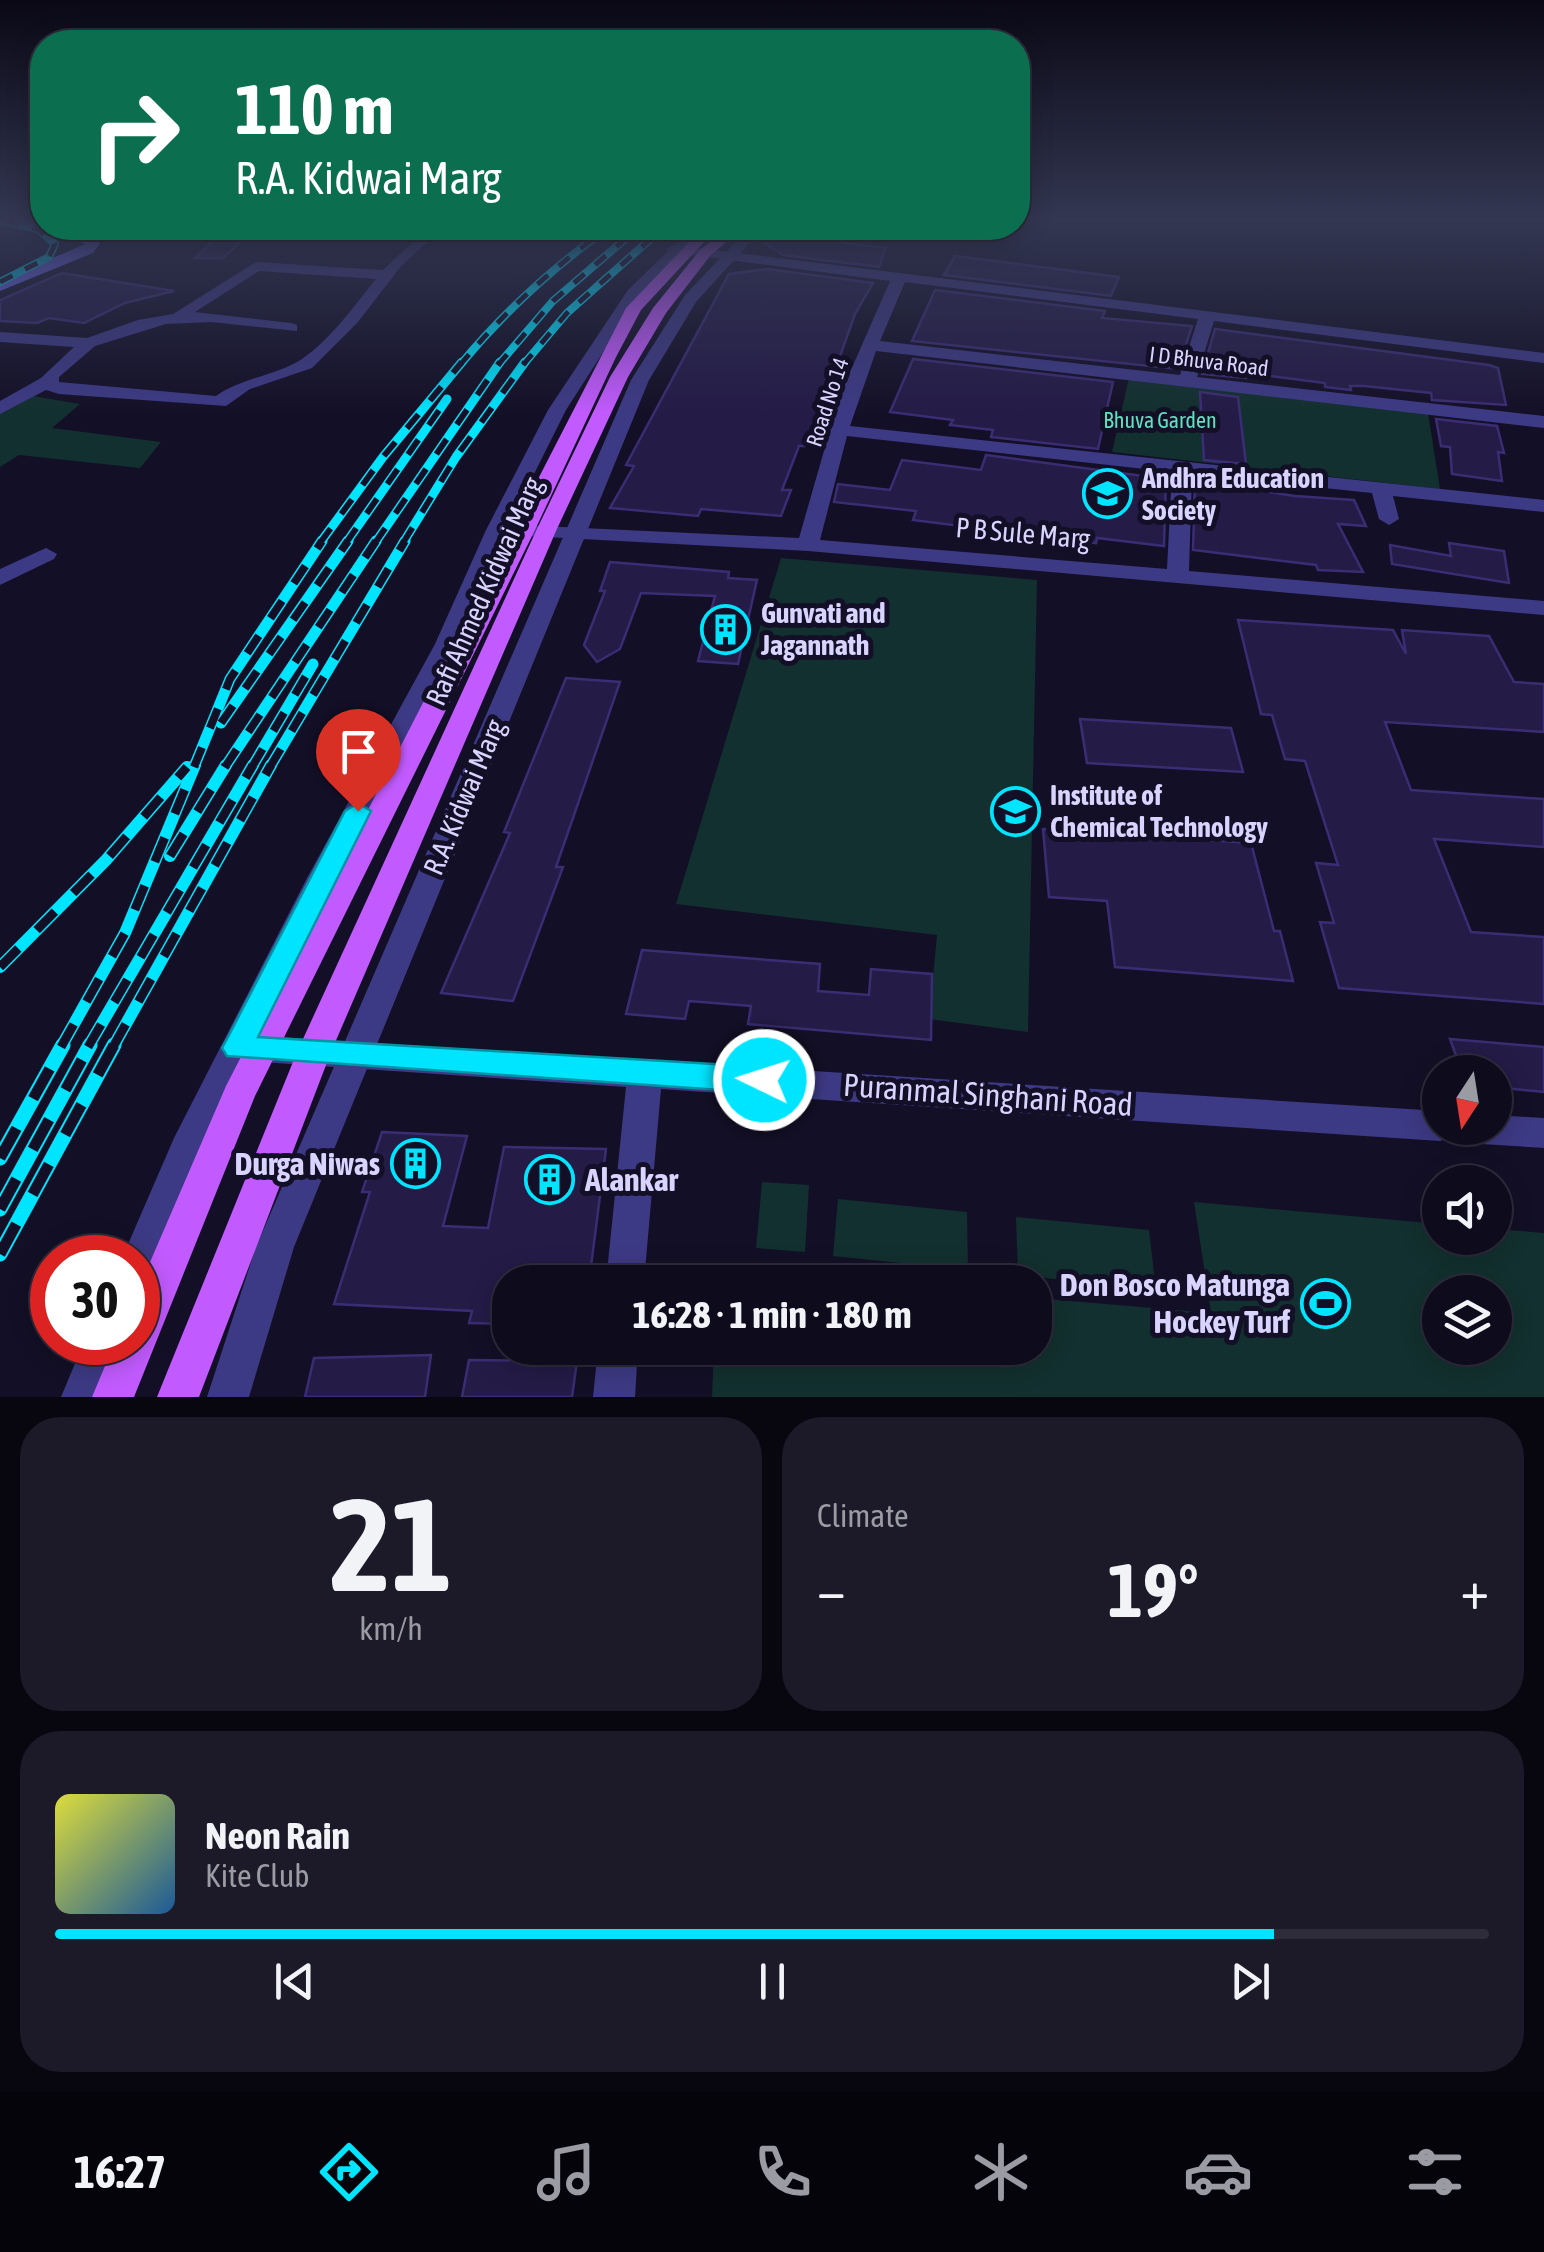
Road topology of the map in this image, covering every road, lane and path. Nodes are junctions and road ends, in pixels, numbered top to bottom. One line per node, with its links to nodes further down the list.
1 (225, 286): 8 (street)
2 (378, 286): 16 (street)
3 (643, 286): 25 (street, R.A. Kidwai Marg)
4 (674, 286): 26 (main road, Rafi Ahmed Kidwai Marg)
5 (682, 286): 27 (street, R.A. Kidwai Marg)
6 (896, 286): 13 (street, Road No 14)
7 (976, 286): 9 (street)
8 (179, 316): 10 (street); 12 (street)
9 (1206, 317): 15 (street); 17 (street)
10 (292, 328)
11 (0, 337): 12 (street)
12 (89, 344): 16 (street)
13 (870, 345): 17 (street, I D Bhuva Road); 20 (street, Road No 14)
14 (1544, 348): 15 (street)
15 (1544, 359)
16 (48, 381): 18 (street)
17 (1187, 381): 19 (street, I D Bhuva Road)
18 (0, 410)
19 (1544, 422)
20 (839, 430): 21 (street); 28 (street, Road No 14)
21 (1182, 467): 22 (street); 30 (street)
22 (1381, 488): 23 (street); 24 (street)
23 (1544, 506)
24 (1389, 519)
25 (496, 530): 26 (street, P B Sule Marg); 33 (street, R.A. Kidwai Marg)
26 (535, 531): 27 (street, P B Sule Marg); 33 (main road); 34 (main road, Rafi Ahmed Kidwai Marg)
27 (577, 533): 28 (street, P B Sule Marg); 35 (street, R.A. Kidwai Marg)
28 (808, 545): 30 (street, P B Sule Marg)
29 (46, 554): 31 (street)
30 (1178, 576): 32 (street, P B Sule Marg)
31 (0, 578)
32 (1544, 608)
33 (250, 1048): 34 (street, Puranmal Singhani Road); 40 (street, R.A. Kidwai Marg); 42 (main road)
34 (314, 1052): 35 (street, Puranmal Singhani Road); 48 (main road, Rafi Ahmed Kidwai Marg)
35 (353, 1054): 36 (street, Puranmal Singhani Road); 49 (street, R.A. Kidwai Marg)
36 (645, 1072): 37 (street, Puranmal Singhani Road); 41 (street)
37 (1422, 1125)
38 (1512, 1131): 39 (street)
39 (1544, 1133)
40 (151, 1235)
41 (626, 1265)
42 (160, 1278)
43 (95, 1365): 46 (street)
44 (126, 1365): 47 (main road)
45 (617, 1365): 50 (street)
46 (82, 1397)
47 (113, 1397)
48 (178, 1397)
49 (228, 1397)
50 (614, 1397)

